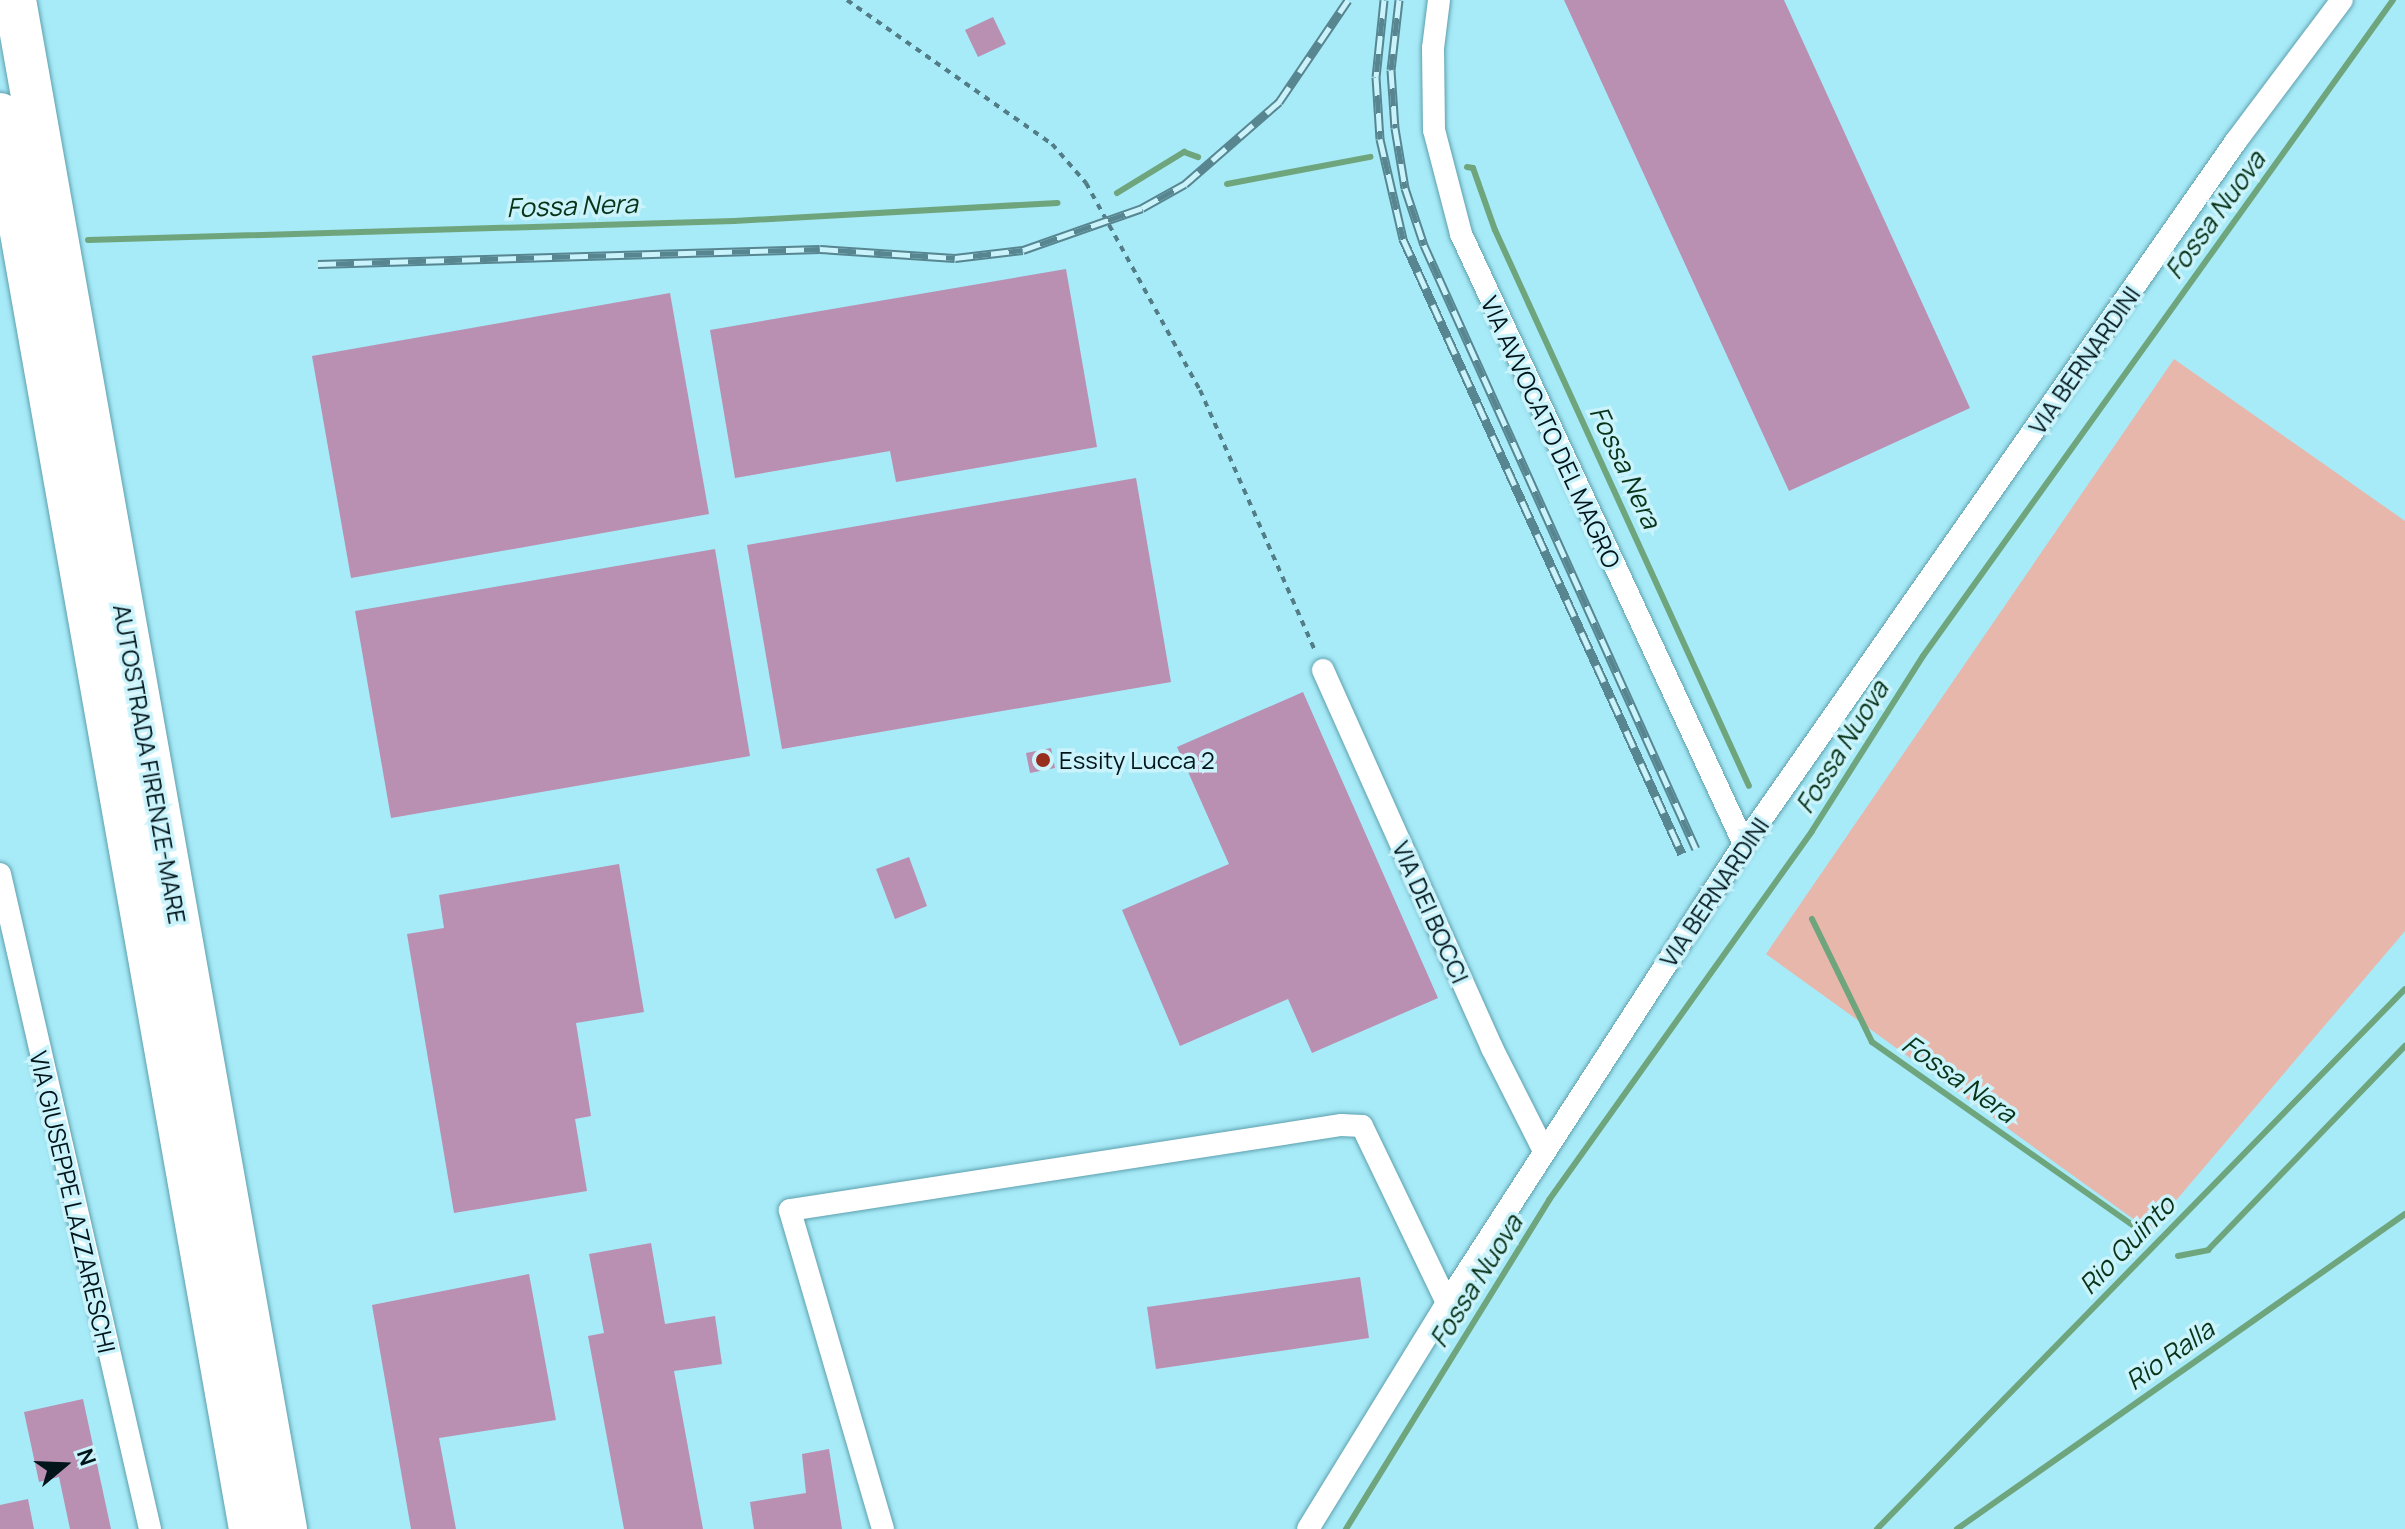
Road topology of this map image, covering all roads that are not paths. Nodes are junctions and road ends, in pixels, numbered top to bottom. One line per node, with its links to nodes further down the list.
1 (15, 0): 12 (highway, AUTOSTRADA FIRENZE-MARE)
2 (1439, 0): 6 (street, VIA AVVOCATO DEL MAGRO)
3 (2342, 0): 6 (street, VIA BERNARDINI)
4 (0, 114): 11 (highway, AUTOSTRADA FIRENZE-MARE)
5 (1323, 670): 8 (street, VIA DEI BOCCI)
6 (1744, 844): 8 (street, VIA BERNARDINI)
7 (0, 874): 10 (street, VIA GIUSEPPE LAZZARESCHI)
8 (1544, 1151): 9 (street, VIA BERNARDINI)
9 (1447, 1303): 13 (street); 14 (street, VIA BERNARDINI)
10 (150, 1529)
11 (250, 1529)
12 (286, 1529)
13 (883, 1529)
14 (1308, 1529)

